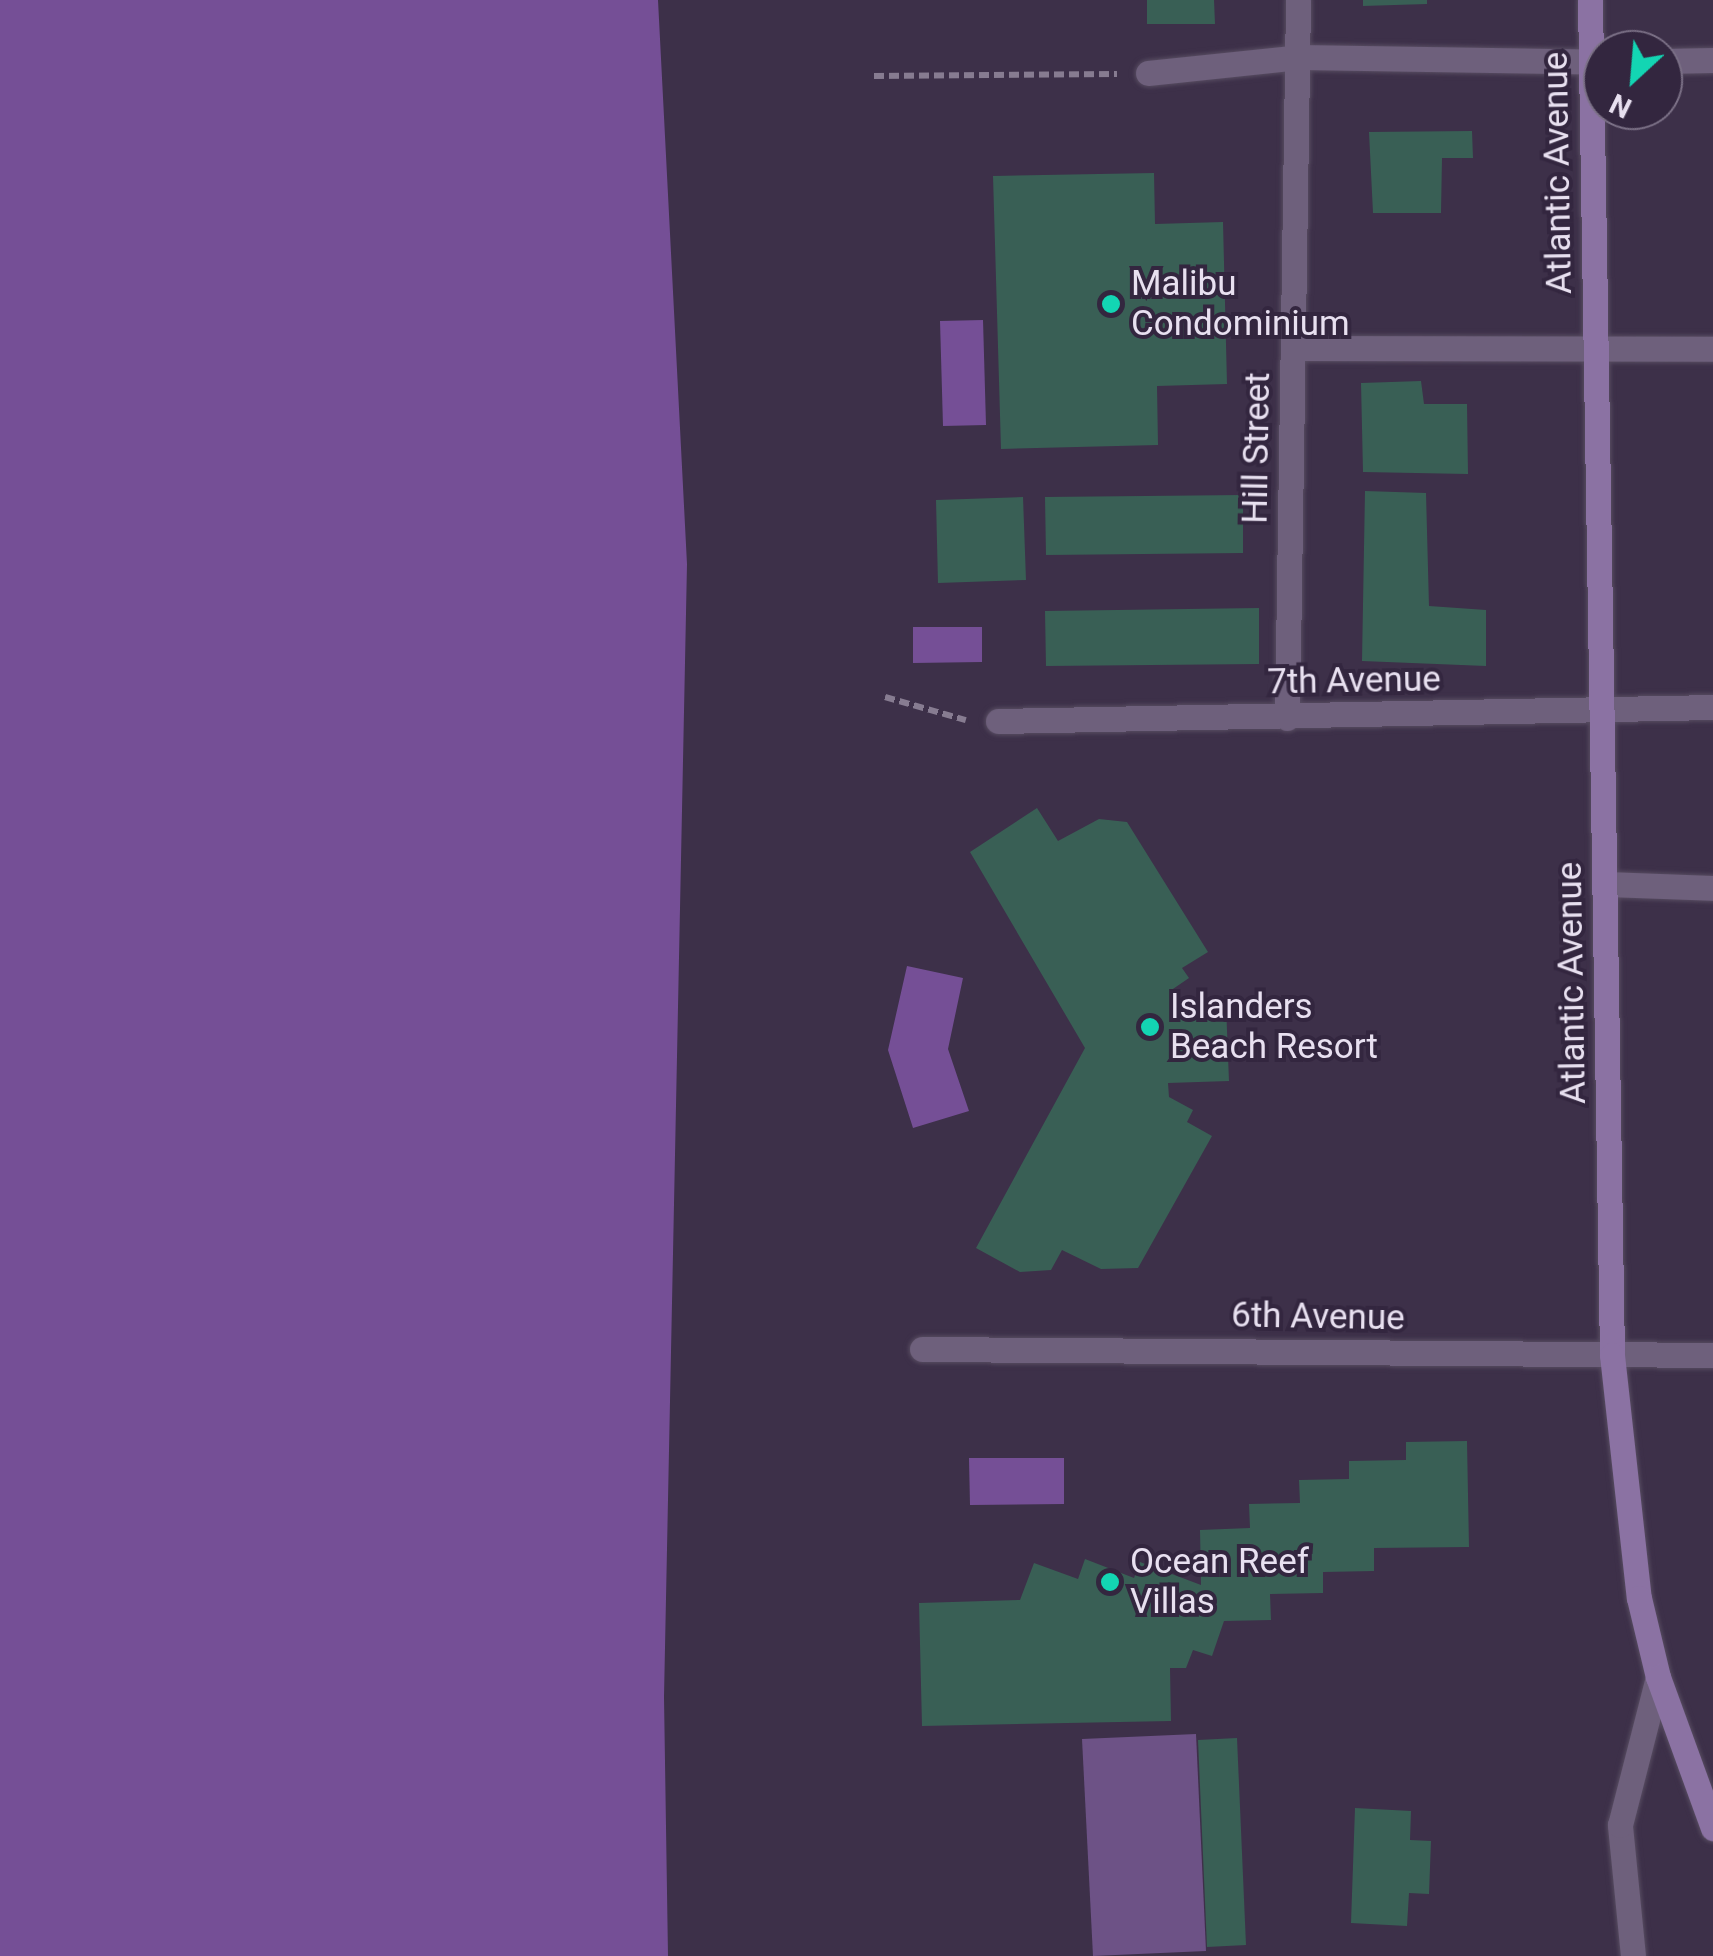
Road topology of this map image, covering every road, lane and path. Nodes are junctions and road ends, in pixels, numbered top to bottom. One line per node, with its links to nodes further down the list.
1 (1298, 0): 4 (street, Hill Street)
2 (1590, 0): 3 (main road, Atlantic Avenue)
3 (1593, 30)
4 (1299, 57): 7 (street); 8 (street); 11 (street, Hill Street)
5 (1713, 60): 6 (street)
6 (1683, 61)
7 (1583, 62)
8 (1148, 73): 9 (path)
9 (874, 76)
10 (1597, 130): 13 (main road, Atlantic Avenue)
11 (1294, 348): 13 (street); 17 (street, Hill Street)
12 (1713, 349): 13 (street)
13 (1597, 350): 16 (main road, Atlantic Avenue)
14 (885, 697): 18 (path)
15 (1713, 707): 16 (street, 7th Avenue)
16 (1604, 709): 17 (street, 7th Avenue); 19 (main road, Atlantic Avenue)
17 (1287, 718): 18 (street, 7th Avenue)
18 (998, 720)
19 (1606, 884): 20 (street); 23 (main road, Atlantic Avenue)
20 (1713, 888)
21 (922, 1349): 23 (street, 6th Avenue)
22 (1713, 1355): 23 (street, 6th Avenue)
23 (1612, 1356): 24 (main road, Atlantic Avenue)
24 (1658, 1677): 25 (main road); 26 (street, Atlantic Avenue)
25 (1713, 1828)
26 (1632, 1956)

